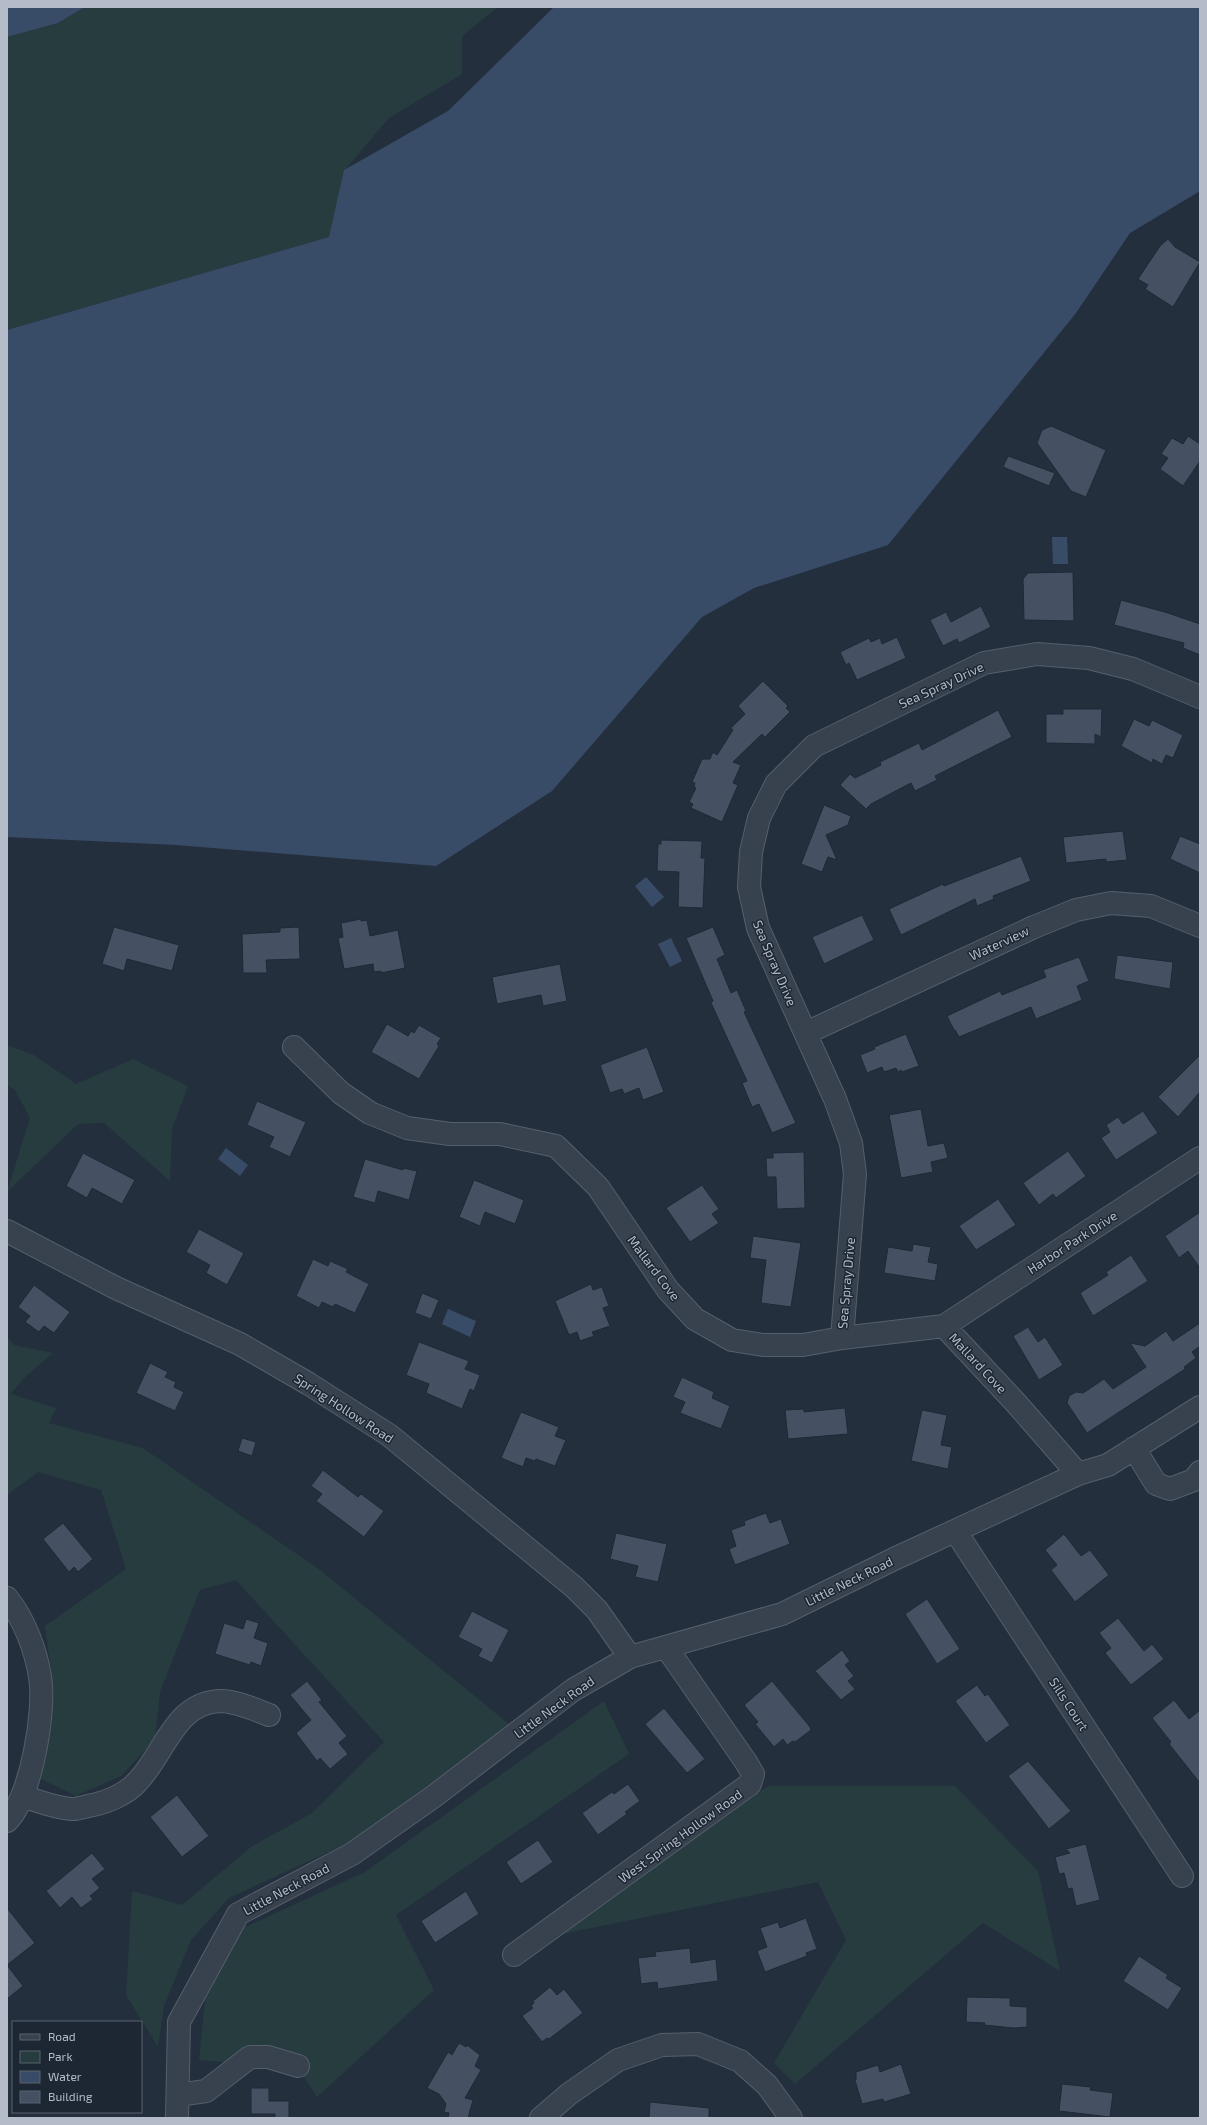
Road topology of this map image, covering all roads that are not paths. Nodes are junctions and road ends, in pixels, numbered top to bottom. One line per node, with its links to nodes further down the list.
1 (1200, 697): 3 (street, Sea Spray Drive)
2 (1200, 926): 3 (street, Waterview)
3 (806, 1033): 8 (street, Sea Spray Drive)
4 (294, 1047): 8 (street, Mallard Cove)
5 (1200, 1158): 7 (street, Harbor Park Drive)
6 (7, 1231): 16 (street, Spring Hollow Road)
7 (944, 1326): 8 (street, Mallard Cove); 12 (street, Mallard Cove)
8 (842, 1338)
9 (1200, 1407): 10 (street, Little Neck Road)
10 (1134, 1448): 11 (street); 12 (street, Little Neck Road)
11 (1200, 1472)
12 (1078, 1474): 13 (street, Little Neck Road)
13 (956, 1532): 15 (street, Little Neck Road); 20 (street, Sills Court)
14 (7, 1598): 18 (street)
15 (666, 1647): 16 (street, Little Neck Road); 21 (street, West Spring Hollow Road)
16 (630, 1657): 23 (street, Little Neck Road)
17 (269, 1715): 18 (street)
18 (22, 1796): 19 (street)
19 (7, 1821)
20 (1182, 1876)
21 (514, 1955)
22 (298, 2066): 23 (street)
23 (178, 2095): 24 (street, Little Neck Road)
24 (177, 2118)
25 (541, 2118): 26 (street)
26 (790, 2118)

